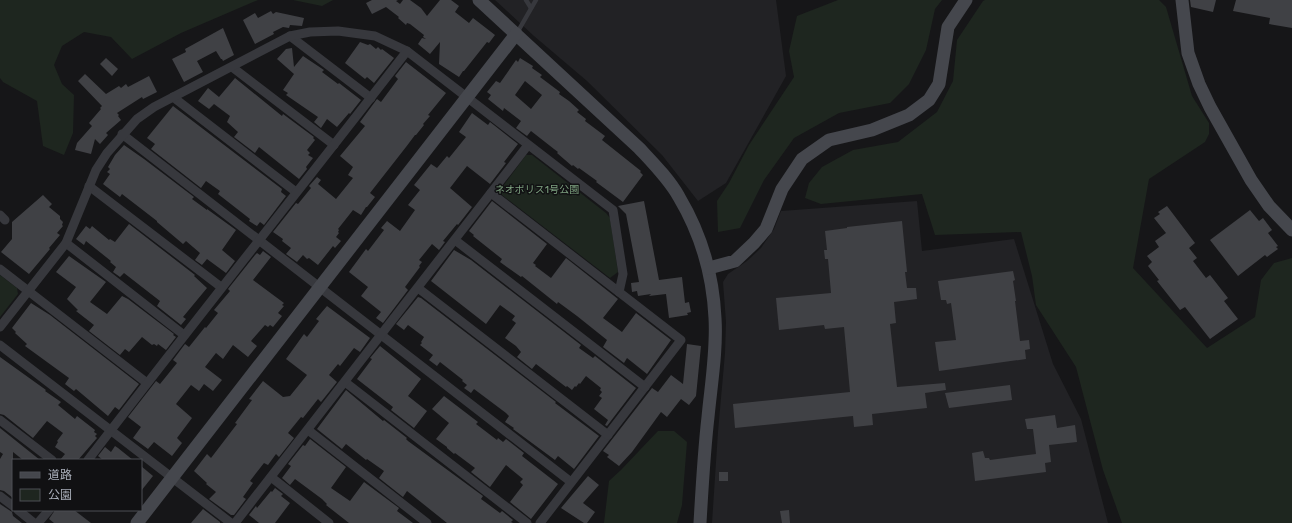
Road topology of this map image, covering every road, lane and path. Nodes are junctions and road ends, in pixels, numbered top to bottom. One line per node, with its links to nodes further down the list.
1 (479, 0): 7 (street)
2 (526, 0): 6 (lane)
3 (536, 0): 6 (lane)
4 (966, 0): 24 (street)
5 (1182, 0): 20 (street)
6 (531, 8): 7 (lane)
7 (516, 34): 13 (street); 24 (street)
8 (290, 36): 9 (street); 10 (street); 12 (street)
9 (407, 51): 12 (street); 13 (street)
10 (232, 67): 11 (street); 15 (street)
11 (173, 97): 14 (street); 18 (street)
12 (371, 98): 15 (street)
13 (467, 98): 16 (street); 27 (street)
14 (122, 134): 17 (street); 21 (street)
15 (334, 145): 18 (street)
16 (528, 145): 19 (street); 30 (street)
17 (89, 186): 23 (street); 26 (street)
18 (296, 192): 21 (street)
19 (491, 193): 22 (street); 30 (street)
20 (1292, 230)
21 (259, 239): 26 (street); 27 (street)
22 (455, 240): 28 (street); 37 (street)
23 (66, 243): 29 (street); 32 (street)
24 (709, 268): 60 (street)
25 (0, 269): 29 (street)
26 (221, 287): 32 (street)
27 (320, 288): 33 (street); 44 (street)
28 (418, 288): 33 (street); 41 (street)
29 (29, 290): 31 (street); 35 (street)
30 (619, 292): 37 (street)
31 (0, 327)
32 (184, 334): 35 (street)
33 (382, 335): 36 (street); 46 (street)
34 (0, 345): 39 (street)
35 (147, 382): 39 (street)
36 (345, 382): 40 (street); 58 (street)
37 (645, 387): 41 (street)
38 (0, 420): 42 (street)
39 (111, 430): 43 (street); 44 (street)
40 (308, 430): 45 (street); 57 (street)
41 (608, 435): 46 (street)
42 (51, 459)
43 (89, 459)
44 (172, 477): 53 (street); 54 (street)
45 (271, 478): 55 (street); 56 (street)
46 (571, 482): 59 (street)
47 (0, 496): 48 (street)
48 (12, 505)
49 (19, 511): 51 (street)
50 (48, 511): 52 (street)
51 (34, 523)
52 (38, 523)
53 (137, 523)
54 (231, 523)
55 (235, 523)
56 (329, 523)
57 (427, 523)
58 (526, 523)
59 (540, 523)
60 (700, 523)

